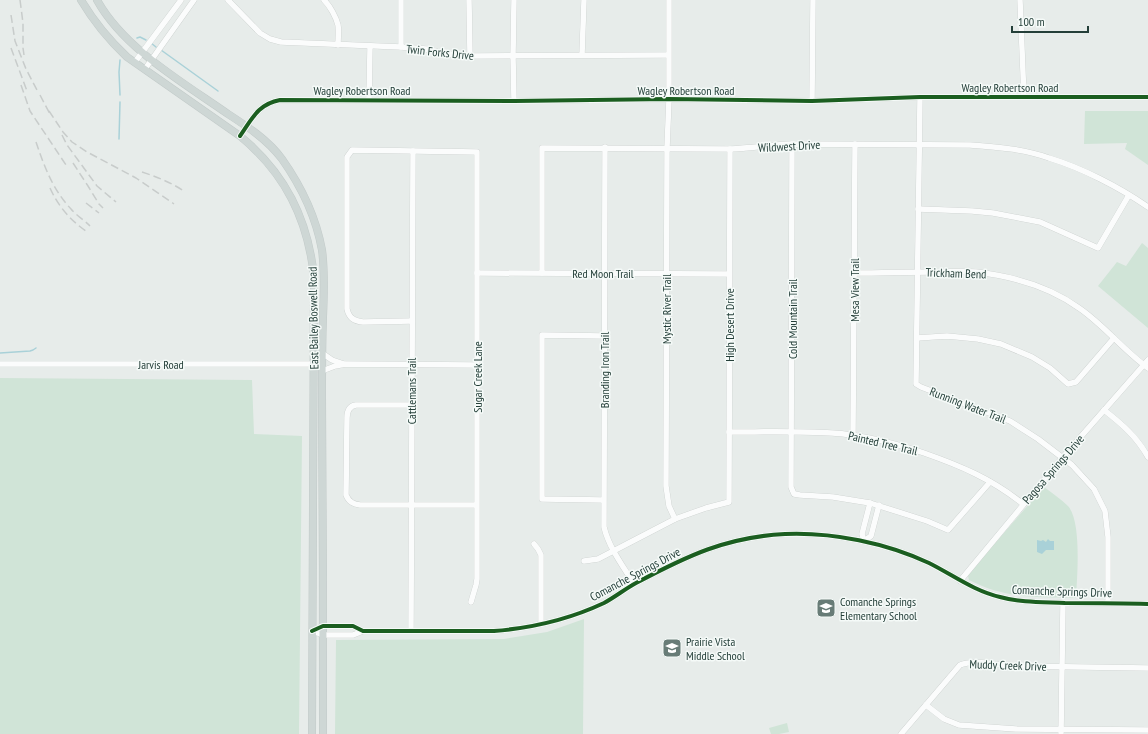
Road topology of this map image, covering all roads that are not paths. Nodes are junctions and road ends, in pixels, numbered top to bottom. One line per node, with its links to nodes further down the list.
1 (81, 0): 23 (main road, East Bailey Boswell Road)
2 (97, 0): 17 (main road, East Bailey Boswell Road)
3 (181, 0): 17 (street)
4 (194, 0): 22 (street)
5 (228, 0): 14 (street, Twin Forks Drive)
6 (324, 0): 14 (street)
7 (401, 0): 16 (street)
8 (470, 0): 20 (street)
9 (514, 0): 21 (street)
10 (584, 0): 18 (street)
11 (669, 0): 19 (street, Mystic River Trail)
12 (813, 0): 31 (street)
13 (1020, 0): 26 (street)
14 (338, 45): 15 (street, Twin Forks Drive)
15 (370, 46): 16 (street, Twin Forks Drive); 29 (street)
16 (401, 47): 20 (street, Twin Forks Drive)
17 (141, 52): 22 (main road, East Bailey Boswell Road); 23 (street)
18 (582, 55): 19 (street, Twin Forks Drive); 21 (street, Twin Forks Drive)
19 (668, 55): 28 (street, Mystic River Trail)
20 (470, 56): 21 (street, Twin Forks Drive)
21 (513, 56): 30 (street)
22 (151, 60): 24 (street); 32 (main road, East Bailey Boswell Road)
23 (135, 62): 24 (main road, East Bailey Boswell Road)
24 (145, 68): 33 (main road, East Bailey Boswell Road)
25 (920, 97): 26 (street, Wagley Robertson Road); 31 (street, Wagley Robertson Road); 36 (street, Running Water Trail)
26 (1024, 97): 27 (street, Wagley Robertson Road)
27 (1148, 97)
28 (669, 99): 30 (street, Wagley Robertson Road); 31 (street, Wagley Robertson Road); 38 (street, Mystic River Trail)
29 (369, 100): 30 (street, Wagley Robertson Road); 32 (street, Wagley Robertson Road)
30 (514, 101)
31 (812, 101)
32 (247, 127): 33 (street, Wagley Robertson Road); 55 (main road, East Bailey Boswell Road)
33 (240, 136): 58 (main road, East Bailey Boswell Road)
34 (792, 144): 35 (street, Wildwest Drive); 39 (street, Wildwest Drive); 67 (street, Cold Mountain Trail)
35 (855, 144): 36 (street, Wildwest Drive); 48 (street, Mesa View Trail)
36 (918, 145): 41 (street, Wildwest Drive); 43 (street, Running Water Trail)
37 (604, 148): 38 (street, Wildwest Drive); 46 (street, Wildwest Drive); 47 (street, Branding Iron Trail)
38 (667, 148): 39 (street, Wildwest Drive); 49 (street, Mystic River Trail)
39 (730, 149): 50 (street, High Desert Drive)
40 (413, 151): 45 (street, Sugar Creek Lane); 51 (street, Cattlemans Trail); 51 (street)
41 (1129, 195): 42 (street, Wildwest Drive); 43 (street)
42 (1148, 207)
43 (918, 210): 44 (street, Running Water Trail)
44 (918, 272): 48 (street, Trickham Bend); 53 (street, Running Water Trail); 54 (street, Trickham Bend)
45 (477, 273): 46 (street, Red Moon Trail); 61 (street, Sugar Creek Lane)
46 (542, 273): 47 (street, Red Moon Trail)
47 (604, 273): 49 (street, Red Moon Trail); 52 (street, Branding Iron Trail)
48 (854, 273): 68 (street, Mesa View Trail)
49 (666, 274): 50 (street, Red Moon Trail); 78 (street, Mystic River Trail)
50 (729, 274): 66 (street, High Desert Drive)
51 (412, 321): 60 (street, Cattlemans Trail)
52 (604, 336): 72 (street, Branding Iron Trail); 72 (street)
53 (917, 338): 54 (street); 69 (street, Running Water Trail)
54 (1114, 338): 62 (street, Trickham Bend)
55 (322, 353): 59 (street); 63 (main road, East Bailey Boswell Road)
56 (1148, 360): 62 (street, Pagosa Springs Drive)
57 (0, 364): 58 (street, Jarvis Road)
58 (313, 364): 63 (street, Jarvis Road); 91 (main road, East Bailey Boswell Road)
59 (346, 364): 60 (street); 63 (street, Jarvis Road)
60 (412, 364): 61 (street); 64 (street, Cattlemans Trail)
61 (477, 365): 76 (street, Sugar Creek Lane)
62 (1146, 366): 65 (street, Pagosa Springs Drive)
63 (322, 368): 90 (main road, East Bailey Boswell Road)
64 (411, 405): 74 (street, Cattlemans Trail); 74 (street)
65 (1104, 410): 69 (street, Pagosa Springs Drive); 70 (street)
66 (729, 432): 67 (street, Painted Tree Trail); 78 (street, High Desert Drive)
67 (792, 432): 68 (street, Painted Tree Trail); 73 (street, Cold Mountain Trail)
68 (854, 435): 71 (street, Painted Tree Trail)
69 (1062, 457): 75 (street, Pagosa Springs Drive); 87 (street, Running Water Trail)
70 (1148, 457)
71 (990, 482): 75 (street, Painted Tree Trail); 77 (street)
72 (603, 500): 81 (street, Branding Iron Trail)
73 (870, 503): 77 (street); 79 (street)
74 (411, 504): 76 (street); 93 (street, Cattlemans Trail)
75 (1023, 504): 83 (street, Pagosa Springs Drive)
76 (476, 505): 85 (street, Sugar Creek Lane)
77 (879, 505): 79 (street)
78 (675, 518): 81 (street)
79 (864, 541): 83 (street, Comanche Springs Drive); 84 (street, Comanche Springs Drive)
80 (534, 544): 89 (street)
81 (614, 550): 82 (street); 84 (street, Branding Iron Trail)
82 (584, 560)
83 (960, 581): 86 (street, Comanche Springs Drive)
84 (634, 584): 89 (street, Comanche Springs Drive)
85 (471, 602)
86 (1063, 602): 87 (street, Comanche Springs Drive); 95 (street)
87 (1108, 603): 88 (street, Comanche Springs Drive)
88 (1148, 604)
89 (541, 624): 93 (street, Comanche Springs Drive)
90 (323, 626): 91 (street, Comanche Springs Drive); 92 (street, Comanche Springs Drive); 94 (main road, East Bailey Boswell Road)
91 (312, 631): 94 (street, Comanche Springs Drive); 100 (main road, East Bailey Boswell Road)
92 (363, 631): 93 (street, Comanche Springs Drive); 94 (street, Comanche Springs Drive)
93 (411, 631)
94 (323, 635): 101 (main road, East Bailey Boswell Road)
95 (1063, 666): 96 (street, Muddy Creek Drive); 97 (street, Muddy Creek Drive); 99 (street)
96 (1148, 668)
97 (926, 705): 99 (street); 102 (street, Muddy Creek Drive)
98 (1148, 730): 99 (street)
99 (1061, 732)
100 (312, 734)
101 (322, 734)
102 (901, 734)

